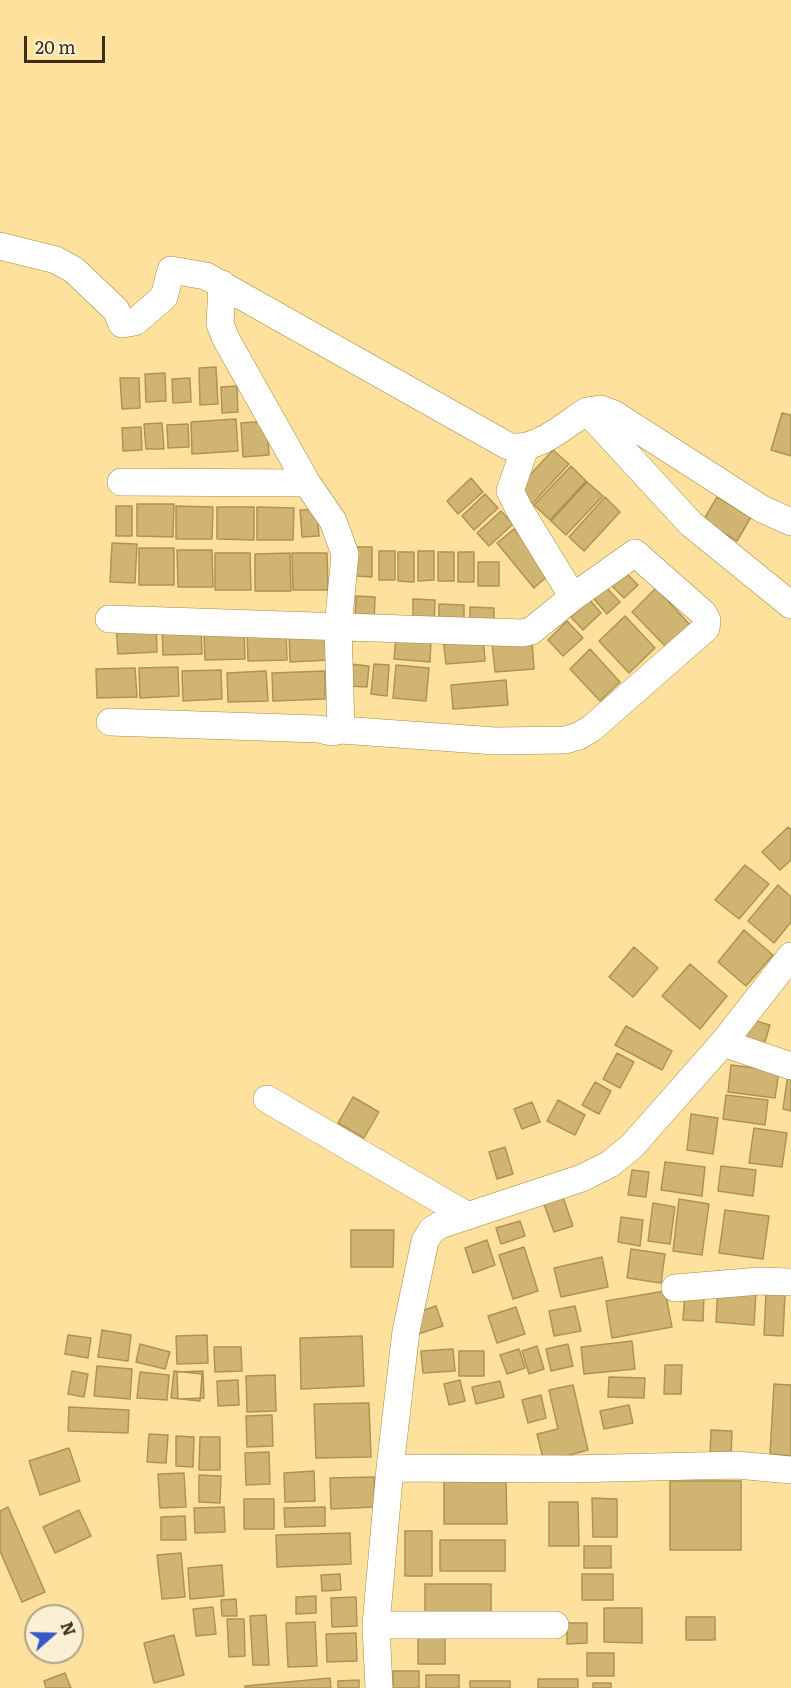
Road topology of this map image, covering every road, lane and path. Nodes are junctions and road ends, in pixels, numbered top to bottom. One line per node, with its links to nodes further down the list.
1 (0, 246): 2 (street)
2 (222, 284): 4 (street); 6 (street)
3 (587, 411): 4 (street); 7 (street); 9 (street)
4 (536, 442): 8 (street)
5 (121, 482): 6 (street)
6 (307, 483): 11 (street)
7 (791, 522)
8 (573, 597): 11 (street); 13 (street)
9 (791, 605)
10 (109, 619): 11 (street)
11 (338, 627): 13 (street)
12 (110, 722): 13 (street)
13 (341, 730)
14 (791, 956): 15 (street)
15 (723, 1043): 16 (street); 18 (street)
16 (791, 1066)
17 (267, 1100): 18 (street)
18 (468, 1216): 21 (street)
19 (791, 1282): 20 (street)
20 (675, 1288)
21 (390, 1468): 22 (street); 24 (street)
22 (791, 1470)
23 (555, 1624): 24 (street)
24 (376, 1625): 25 (street)
25 (379, 1688)

